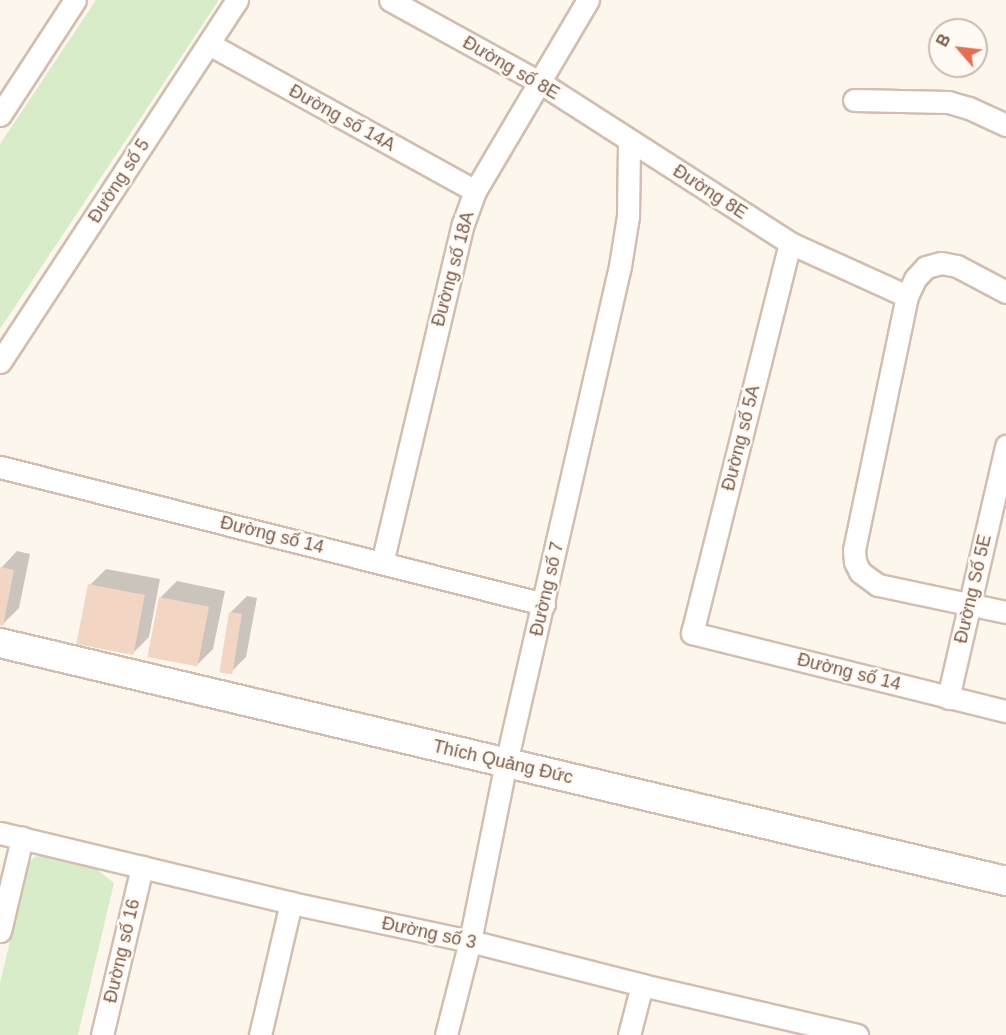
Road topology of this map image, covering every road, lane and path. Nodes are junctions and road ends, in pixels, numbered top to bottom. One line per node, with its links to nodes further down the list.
1 (75, 0): 8 (street)
2 (237, 0): 5 (street, Đường số 5)
3 (390, 0): 6 (street, Đường số 8E)
4 (588, 0): 6 (street, Đường số 18A)
5 (209, 44): 11 (street, Đường số 14A); 15 (street, Đường số 5)
6 (541, 83): 10 (street, Đường số 8E); 11 (street, Đường số 18A)
7 (854, 100): 9 (street)
8 (0, 115)
9 (1006, 125)
10 (629, 140): 12 (street, Đường 8E); 19 (street, Đường số 7)
11 (475, 191): 18 (street, Đường số 18A)
12 (790, 243): 14 (street, Đường 8E); 22 (street, Đường số 5A)
13 (1006, 292): 14 (street)
14 (907, 296): 20 (street)
15 (0, 362)
16 (1006, 446): 20 (street, Đường Số 5E)
17 (0, 467): 18 (street, Đường số 14)
18 (382, 563): 19 (street, Đường số 14)
19 (544, 604): 26 (street, Đường số 7)
20 (969, 604): 21 (street); 24 (street, Đường Số 5E)
21 (1006, 612)
22 (692, 633): 24 (street, Đường số 14)
23 (0, 643): 26 (street, Thích Quảng Đức)
24 (948, 698): 25 (street, Đường số 14)
25 (1006, 711)
26 (506, 763): 30 (street, Thích Quảng Đức); 33 (street, Đường số 7)
27 (0, 833): 28 (street, Đường số 3)
28 (22, 838): 29 (street, Đường số 3); 32 (street)
29 (141, 867): 31 (street, Đường số 3); 36 (street, Đường số 16)
30 (1006, 881)
31 (291, 903): 33 (street, Đường số 3); 37 (street)
32 (0, 931)
33 (470, 941): 34 (street, Đường số 3); 38 (street, Đường số 7)
34 (642, 985): 35 (street, Đường số 3); 39 (street)
35 (788, 1028): 40 (street, Đường số 3)
36 (102, 1035)
37 (260, 1035)
38 (446, 1035)
39 (629, 1035)
40 (857, 1035)

